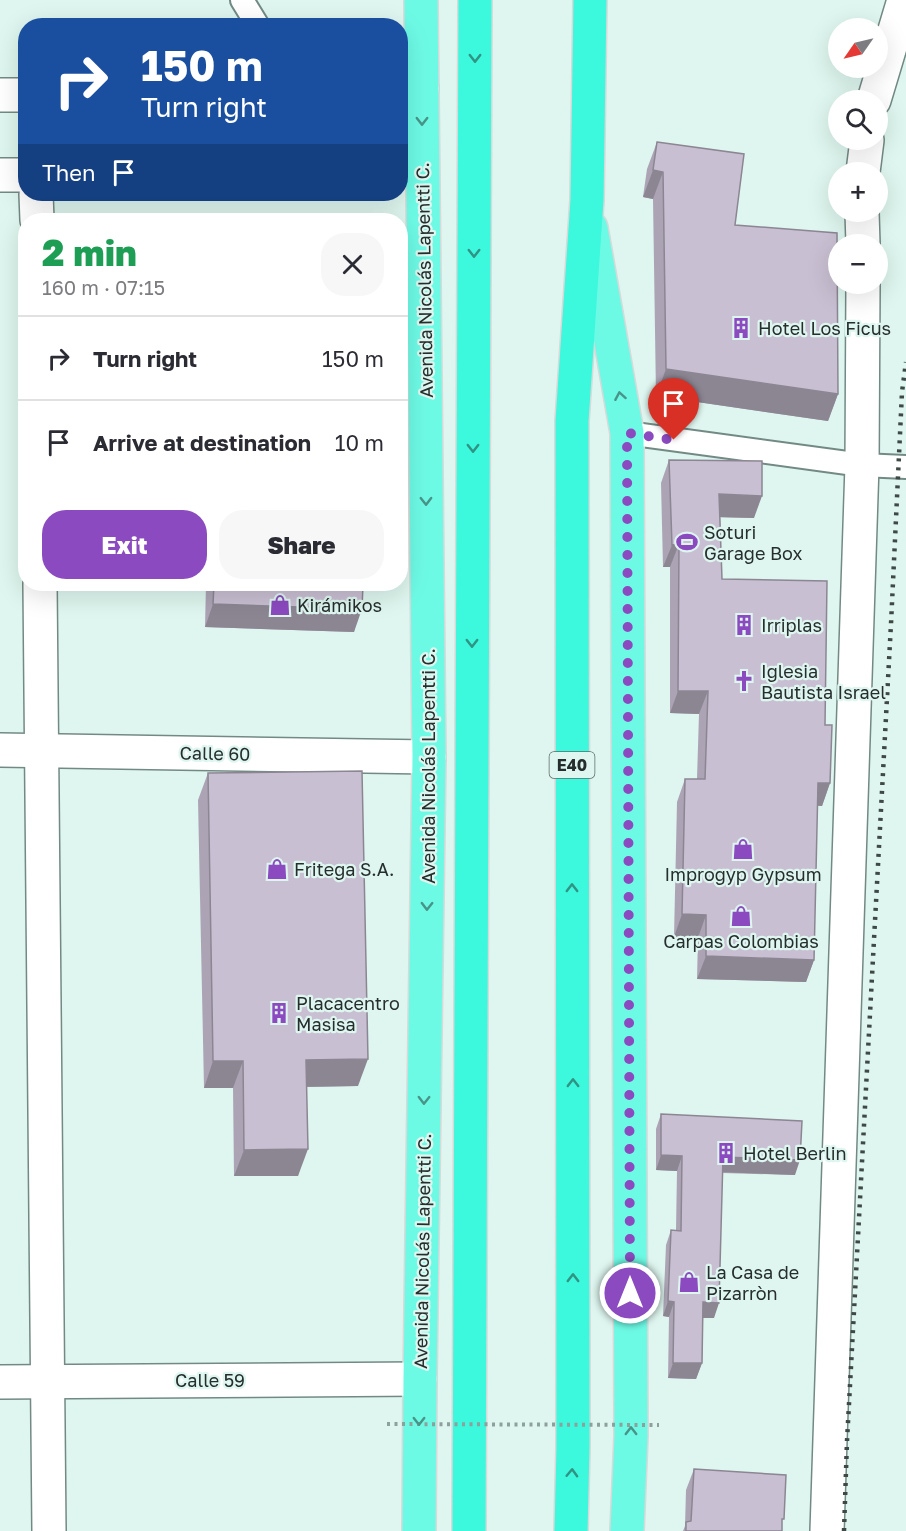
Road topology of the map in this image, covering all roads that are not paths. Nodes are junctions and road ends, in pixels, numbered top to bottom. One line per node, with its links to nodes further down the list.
1 (242, 0): 6 (lane)
2 (421, 0): 7 (main road, Avenida Nicolás Lapentti C.)
3 (475, 0): 28 (highway, one-way to 28)
4 (590, 0): 14 (highway, E40)
5 (904, 0): 8 (street)
6 (253, 18)
7 (411, 89): 11 (main road, Avenida Nicolás Lapentti C., one-way to 11)
8 (877, 90)
9 (18, 94): 10 (street)
10 (0, 95)
11 (411, 169): 22 (main road, Avenida Nicolás Lapentti C., one-way to 22)
12 (0, 175): 13 (street)
13 (18, 175)
14 (586, 200): 16 (main road, E40, one-way to 14); 29 (highway, E40, one-way to 14)
15 (863, 294): 17 (street)
16 (627, 433): 17 (lane); 30 (main road, E40, one-way to 16)
17 (862, 465): 18 (lane); 31 (street)
18 (906, 467)
19 (40, 591): 21 (street)
20 (0, 750): 21 (street, Calle 60)
21 (42, 750): 22 (street, Calle 60); 24 (street)
22 (429, 757): 23 (main road, Avenida Nicolás Lapentti C., one-way to 23)
23 (420, 1379): 24 (street, Calle 59); 27 (main road, Avenida Nicolás Lapentti C., one-way to 27)
24 (46, 1381): 25 (street, Calle 59); 26 (street)
25 (0, 1382)
26 (49, 1531)
27 (419, 1531)
28 (469, 1531)
29 (571, 1531)
30 (627, 1531)
31 (827, 1531)

